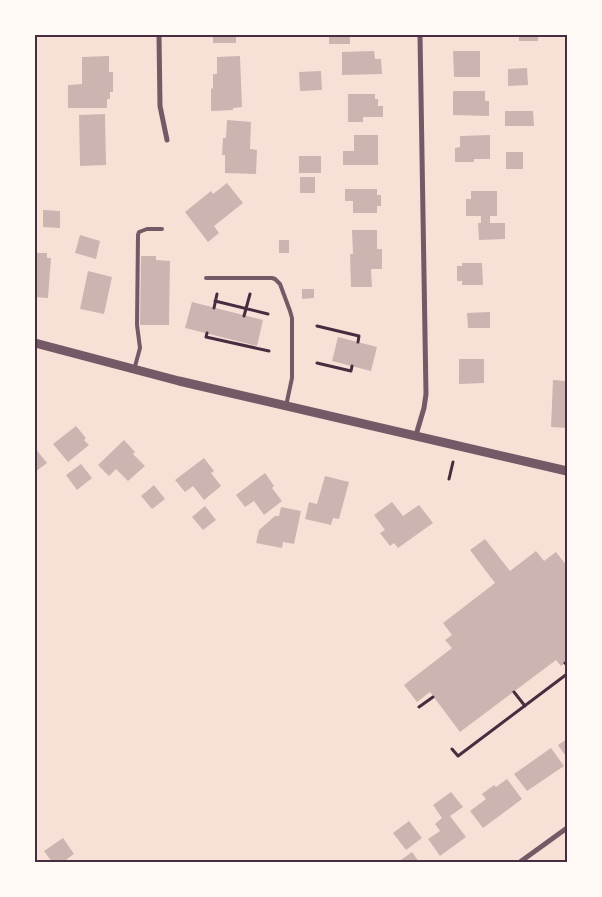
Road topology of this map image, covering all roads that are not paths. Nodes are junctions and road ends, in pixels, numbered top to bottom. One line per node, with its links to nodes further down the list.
1 (160, 35): 3 (street)
2 (420, 35): 9 (street)
3 (167, 140)
4 (162, 229): 7 (lane)
5 (206, 278): 8 (lane)
6 (35, 343): 7 (street)
7 (134, 370): 8 (street)
8 (286, 406): 9 (street)
9 (416, 435): 10 (street)
10 (567, 471)
11 (567, 828): 12 (street)
12 (520, 862)

